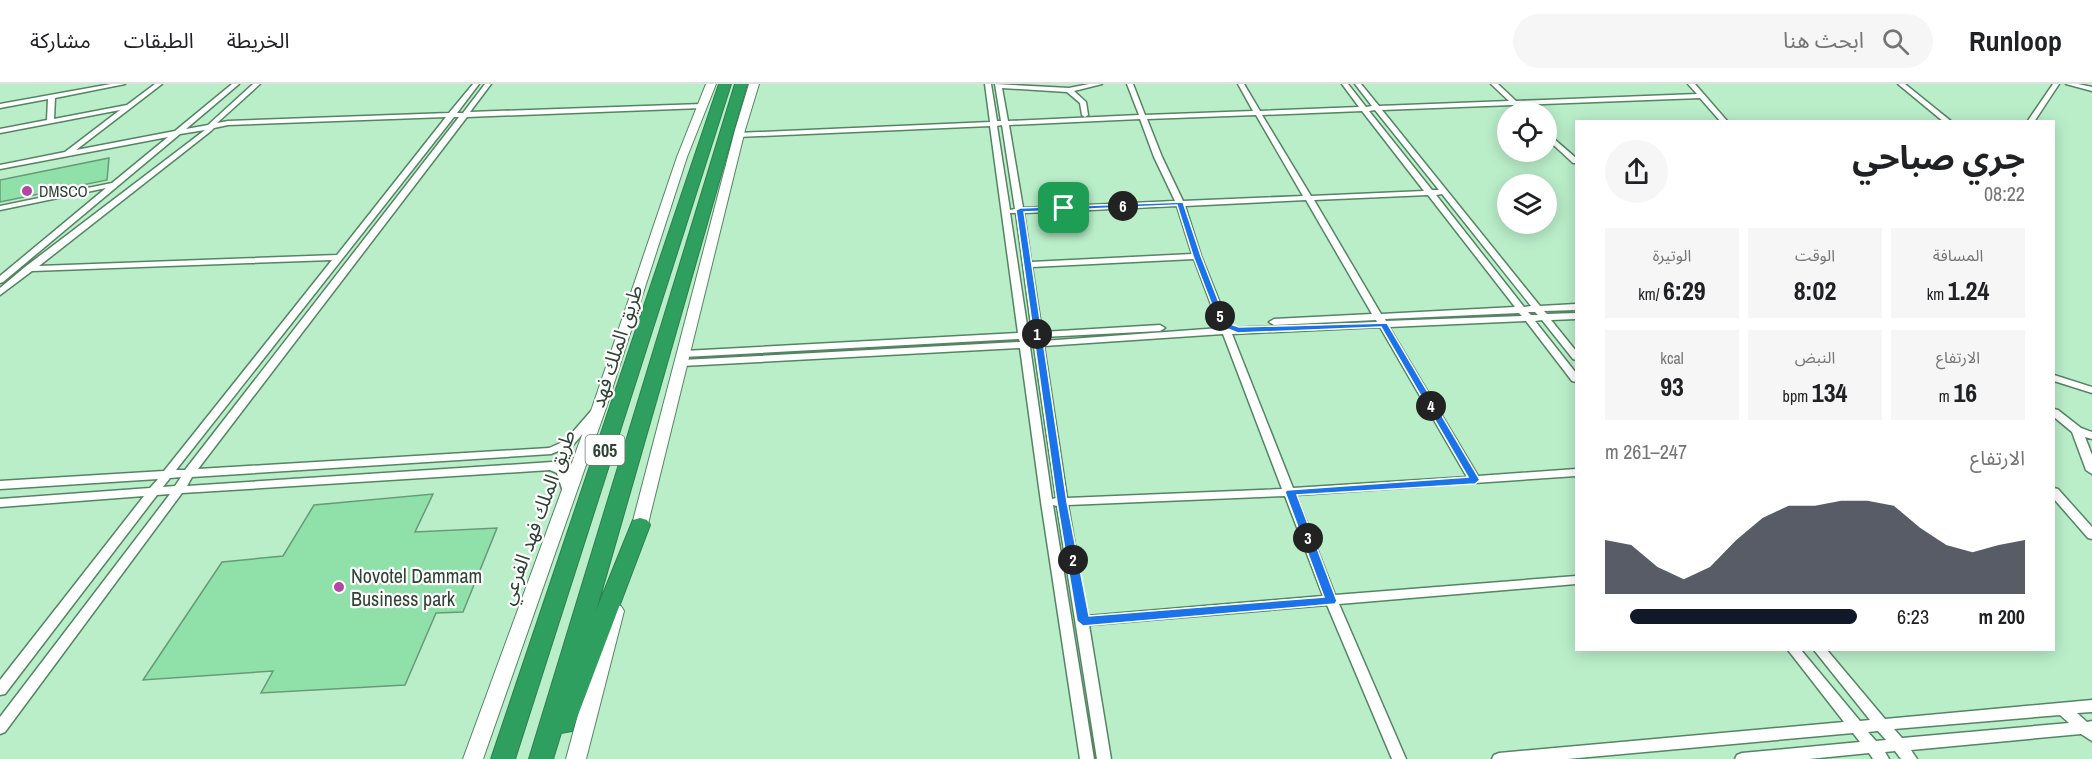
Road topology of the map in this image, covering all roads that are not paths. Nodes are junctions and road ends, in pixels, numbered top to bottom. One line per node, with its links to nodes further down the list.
1 (123, 84): 26 (street)
2 (159, 84): 30 (street)
3 (236, 84): 46 (street)
4 (257, 84): 44 (street)
5 (476, 84): 38 (street)
6 (488, 84): 38 (street)
7 (711, 84): 33 (main road, طريق الملك فهد الفرعي)
8 (725, 84): 47 (highway, طريق الملك فهد / 605)
9 (741, 84): 47 (highway, طريق الملك فهد / 605)
10 (754, 84): 47 (main road)
11 (1099, 84): 24 (street)
12 (1130, 84): 36 (street)
13 (1241, 84): 34 (street)
14 (1345, 84): 32 (street)
15 (1358, 84): 31 (street)
16 (1494, 84): 27 (street)
17 (1691, 84): 25 (street)
18 (1901, 84): 40 (street)
19 (2055, 84): 41 (street)
20 (2069, 84): 23 (street)
21 (2087, 84): 23 (street)
22 (995, 85): 24 (street); 43 (street)
23 (2092, 87)
24 (1073, 88): 35 (street); 37 (street)
25 (1700, 94): 27 (street); 39 (street)
26 (52, 97): 29 (street); 42 (street)
27 (1512, 102)
28 (1497, 103): 31 (street)
29 (0, 106)
30 (127, 107): 42 (street); 50 (street)
31 (1376, 107): 32 (street); 56 (street)
32 (1364, 108): 34 (street); 55 (street)
33 (701, 109): 38 (street); 81 (main road, طريق الملك فهد الفرعي)
34 (1258, 111): 36 (street); 57 (street)
35 (1094, 115): 36 (street); 37 (street)
36 (1143, 115): 43 (street); 58 (street)
37 (1085, 116): 43 (street)
38 (455, 119): 44 (street); 63 (street); 86 (street)
39 (1723, 120)
40 (1946, 120)
41 (2031, 120)
42 (50, 121): 45 (street)
43 (999, 121): 47 (street); 60 (street); 61 (street)
44 (210, 127): 46 (street); 48 (street); 65 (street)
45 (0, 131)
46 (178, 131): 48 (street); 50 (street)
47 (727, 137): 77 (main road); 116 (highway, طريق الملك فهد / 605); 117 (highway, طريق الملك فهد / 605)
48 (171, 139): 53 (street); 54 (street)
49 (1557, 144): 51 (street)
50 (67, 154): 52 (street)
51 (1575, 160)
52 (0, 167)
53 (0, 173)
54 (114, 184): 59 (street); 66 (street)
55 (1429, 192): 56 (street); 57 (street); 68 (street)
56 (1444, 192): 69 (street)
57 (1308, 198): 58 (street); 71 (street)
58 (1180, 203): 60 (street); 62 (street)
59 (0, 208)
60 (1020, 210): 61 (street); 64 (street)
61 (1006, 211): 75 (street)
62 (1197, 256): 64 (street); 73 (street)
63 (339, 257): 65 (street); 88 (street)
64 (1028, 265): 74 (street)
65 (28, 269): 66 (street)
66 (1, 286)
67 (1575, 307): 69 (street)
68 (1522, 310): 69 (street); 71 (street); 72 (street)
69 (1542, 314): 70 (street); 72 (street); 76 (street)
70 (1575, 316)
71 (1381, 320): 72 (street); 73 (street); 73 (street); 89 (street)
72 (1529, 320): 78 (street)
73 (1224, 328): 74 (street); 94 (street)
74 (1038, 339): 75 (street); 97 (street)
75 (1024, 341): 77 (street); 96 (street)
76 (1575, 356)
77 (683, 359): 99 (main road)
78 (1575, 378)
79 (2055, 378): 80 (street)
80 (2092, 390)
81 (599, 408): 86 (street); 93 (main road, طريق الملك فهد الفرعي)
82 (2055, 413): 83 (street)
83 (2077, 430): 84 (street); 85 (street)
84 (2092, 436)
85 (2092, 470)
86 (189, 473): 88 (street); 91 (street)
87 (1575, 473): 89 (street)
88 (166, 476): 90 (street); 92 (street)
89 (1475, 480): 94 (street)
90 (0, 485)
91 (179, 490): 92 (street); 93 (street); 111 (street)
92 (154, 492): 98 (street); 106 (street)
93 (568, 492): 115 (main road, طريق الملك فهد الفرعي)
94 (1290, 492): 97 (street); 102 (street)
95 (2055, 493): 100 (street)
96 (1047, 502): 97 (street); 120 (street)
97 (1062, 502): 103 (street)
98 (0, 503)
99 (640, 525): 118 (highway); 119 (main road)
100 (2092, 535)
101 (1575, 580): 102 (street)
102 (1331, 601): 103 (street); 122 (street)
103 (1083, 621): 121 (street)
104 (1795, 651): 109 (street)
105 (1821, 651): 110 (street)
106 (0, 690)
107 (2092, 706): 108 (street)
108 (2062, 708): 110 (street); 112 (street)
109 (1855, 726): 110 (street); 114 (street); 123 (street)
110 (1882, 726): 113 (street)
111 (0, 728)
112 (2089, 730): 113 (street)
113 (1899, 746): 114 (street); 126 (street)
114 (1872, 747): 124 (street); 125 (street)
115 (473, 759)
116 (503, 759)
117 (541, 759)
118 (549, 759)
119 (576, 759)
120 (1087, 759)
121 (1104, 759)
122 (1399, 759)
123 (1499, 759)
124 (1742, 759)
125 (1882, 759)
126 (1910, 759)

